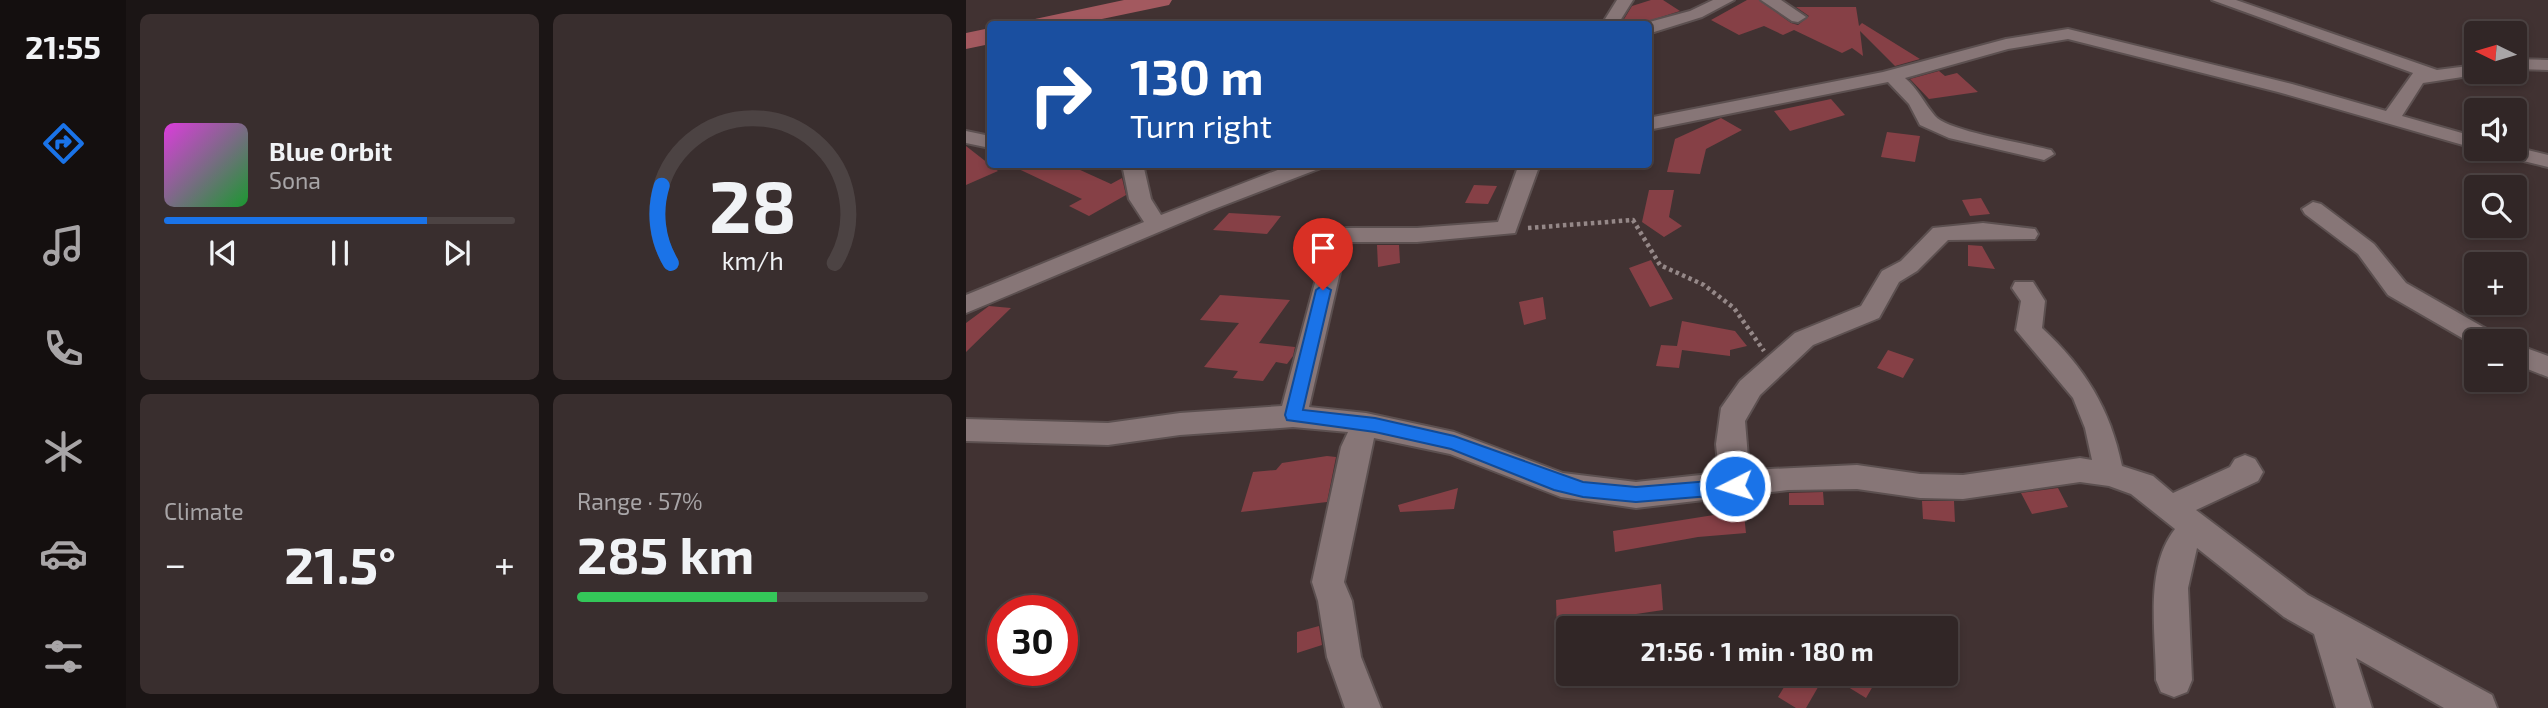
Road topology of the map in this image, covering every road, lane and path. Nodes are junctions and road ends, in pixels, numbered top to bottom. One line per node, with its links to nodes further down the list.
1 (1625, 0): 6 (street)
2 (1726, 0): 7 (street)
3 (1769, 0): 5 (street)
4 (2220, 0): 12 (street)
5 (1798, 17)
6 (1612, 21)
7 (1652, 27)
8 (2527, 64): 9 (street)
9 (2548, 65)
10 (2464, 71): 12 (street)
11 (1890, 75): 13 (street); 14 (street); 18 (street)
12 (2435, 75): 13 (street)
13 (2391, 118): 16 (street)
14 (1652, 123)
15 (966, 137): 17 (street)
16 (2464, 139)
17 (987, 141)
18 (2044, 155)
19 (2527, 156): 20 (street)
20 (2548, 161)
21 (1133, 168): 25 (street)
22 (1304, 168): 25 (street)
23 (1529, 168): 26 (street)
24 (2313, 209): 30 (street)
25 (1157, 225): 29 (street)
26 (1507, 228): 32 (path); 34 (street)
27 (2027, 234): 32 (street)
28 (2024, 288): 38 (street)
29 (967, 303)
30 (2467, 329)
31 (2527, 358): 33 (street)
32 (1773, 366): 39 (street)
33 (2548, 367)
34 (1293, 415): 35 (street); 36 (street)
35 (1366, 424): 39 (street); 43 (street)
36 (966, 430)
37 (2245, 467): 40 (street)
38 (2109, 474): 39 (street); 40 (street)
39 (1735, 486)
40 (2182, 518): 41 (street); 42 (street)
41 (2329, 626): 44 (street); 45 (street)
42 (2174, 680)
43 (1363, 708)
44 (2354, 708)
45 (2479, 708)

